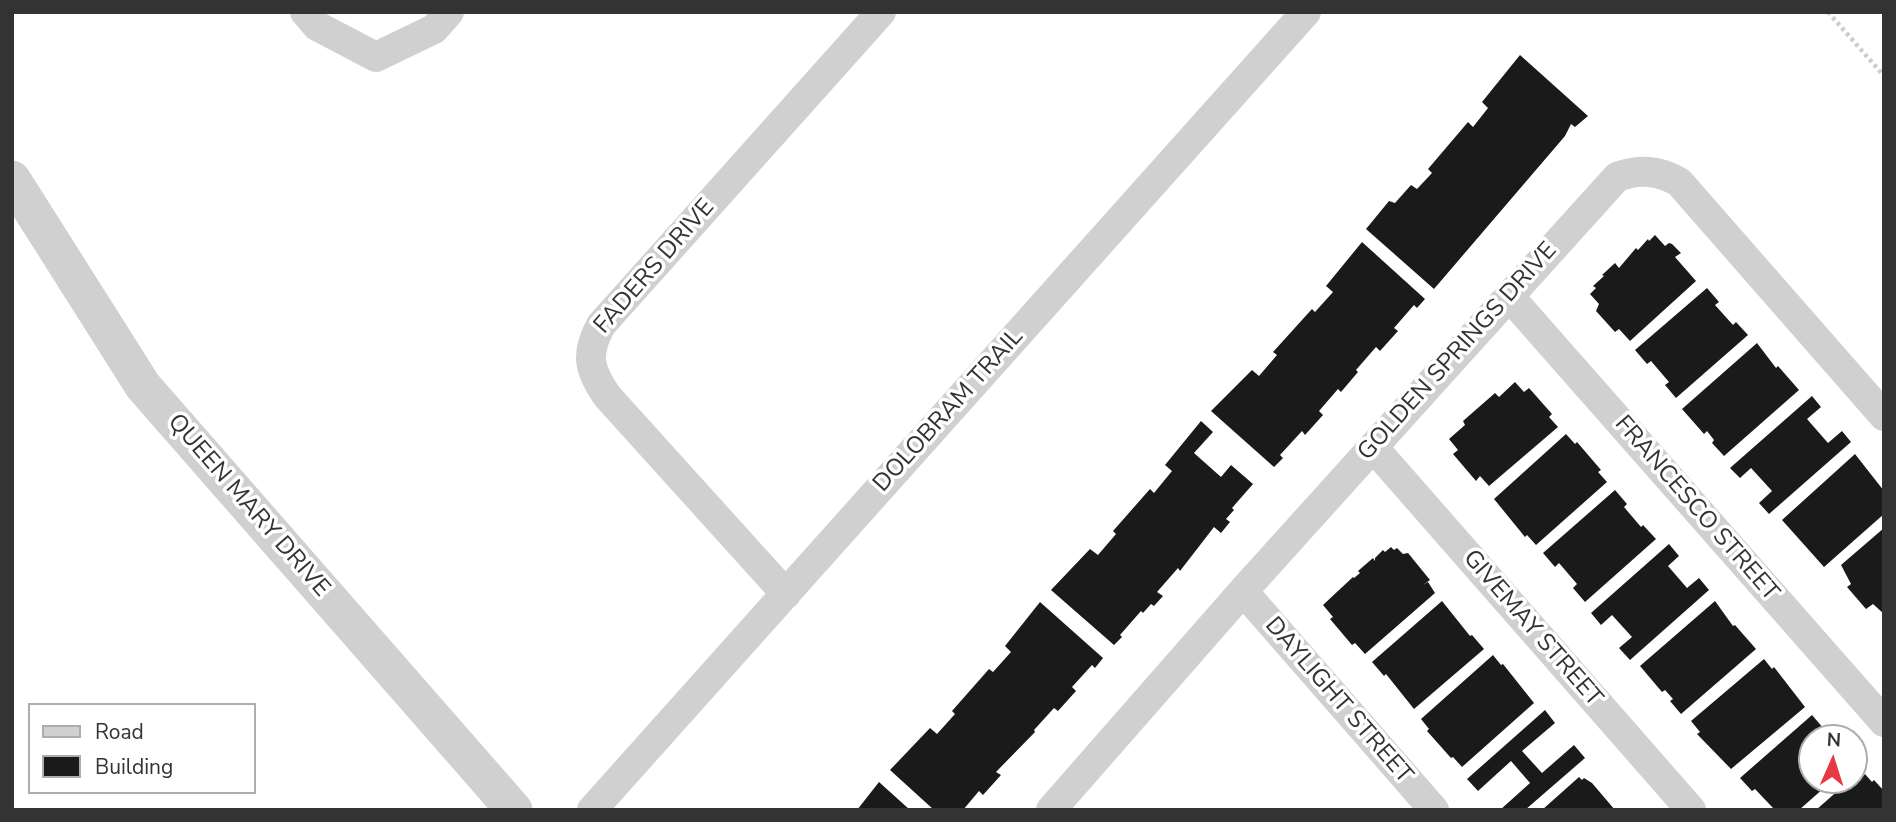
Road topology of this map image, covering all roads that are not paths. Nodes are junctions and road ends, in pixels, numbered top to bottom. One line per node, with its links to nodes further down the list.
1 (305, 12): 2 (street)
2 (449, 12)
3 (881, 12): 10 (street, FADERS DRIVE)
4 (1306, 12): 10 (street, DOLOBRAM TRAIL)
5 (12, 179): 12 (street, QUEEN MARY DRIVE)
6 (1509, 296): 7 (street, GOLDEN SPRINGS DRIVE); 8 (street, GOLDEN SPRINGS DRIVE); 11 (street, FRANCESCO STREET)
7 (1884, 415)
8 (1373, 447): 9 (street, GOLDEN SPRINGS DRIVE); 16 (street, GIVEMAY STREET)
9 (1243, 592): 14 (street, GOLDEN SPRINGS DRIVE); 15 (street, DAYLIGHT STREET)
10 (786, 594): 13 (street, DOLOBRAM TRAIL)
11 (1884, 722)
12 (514, 810)
13 (592, 810)
14 (1051, 810)
15 (1434, 810)
16 (1691, 810)

